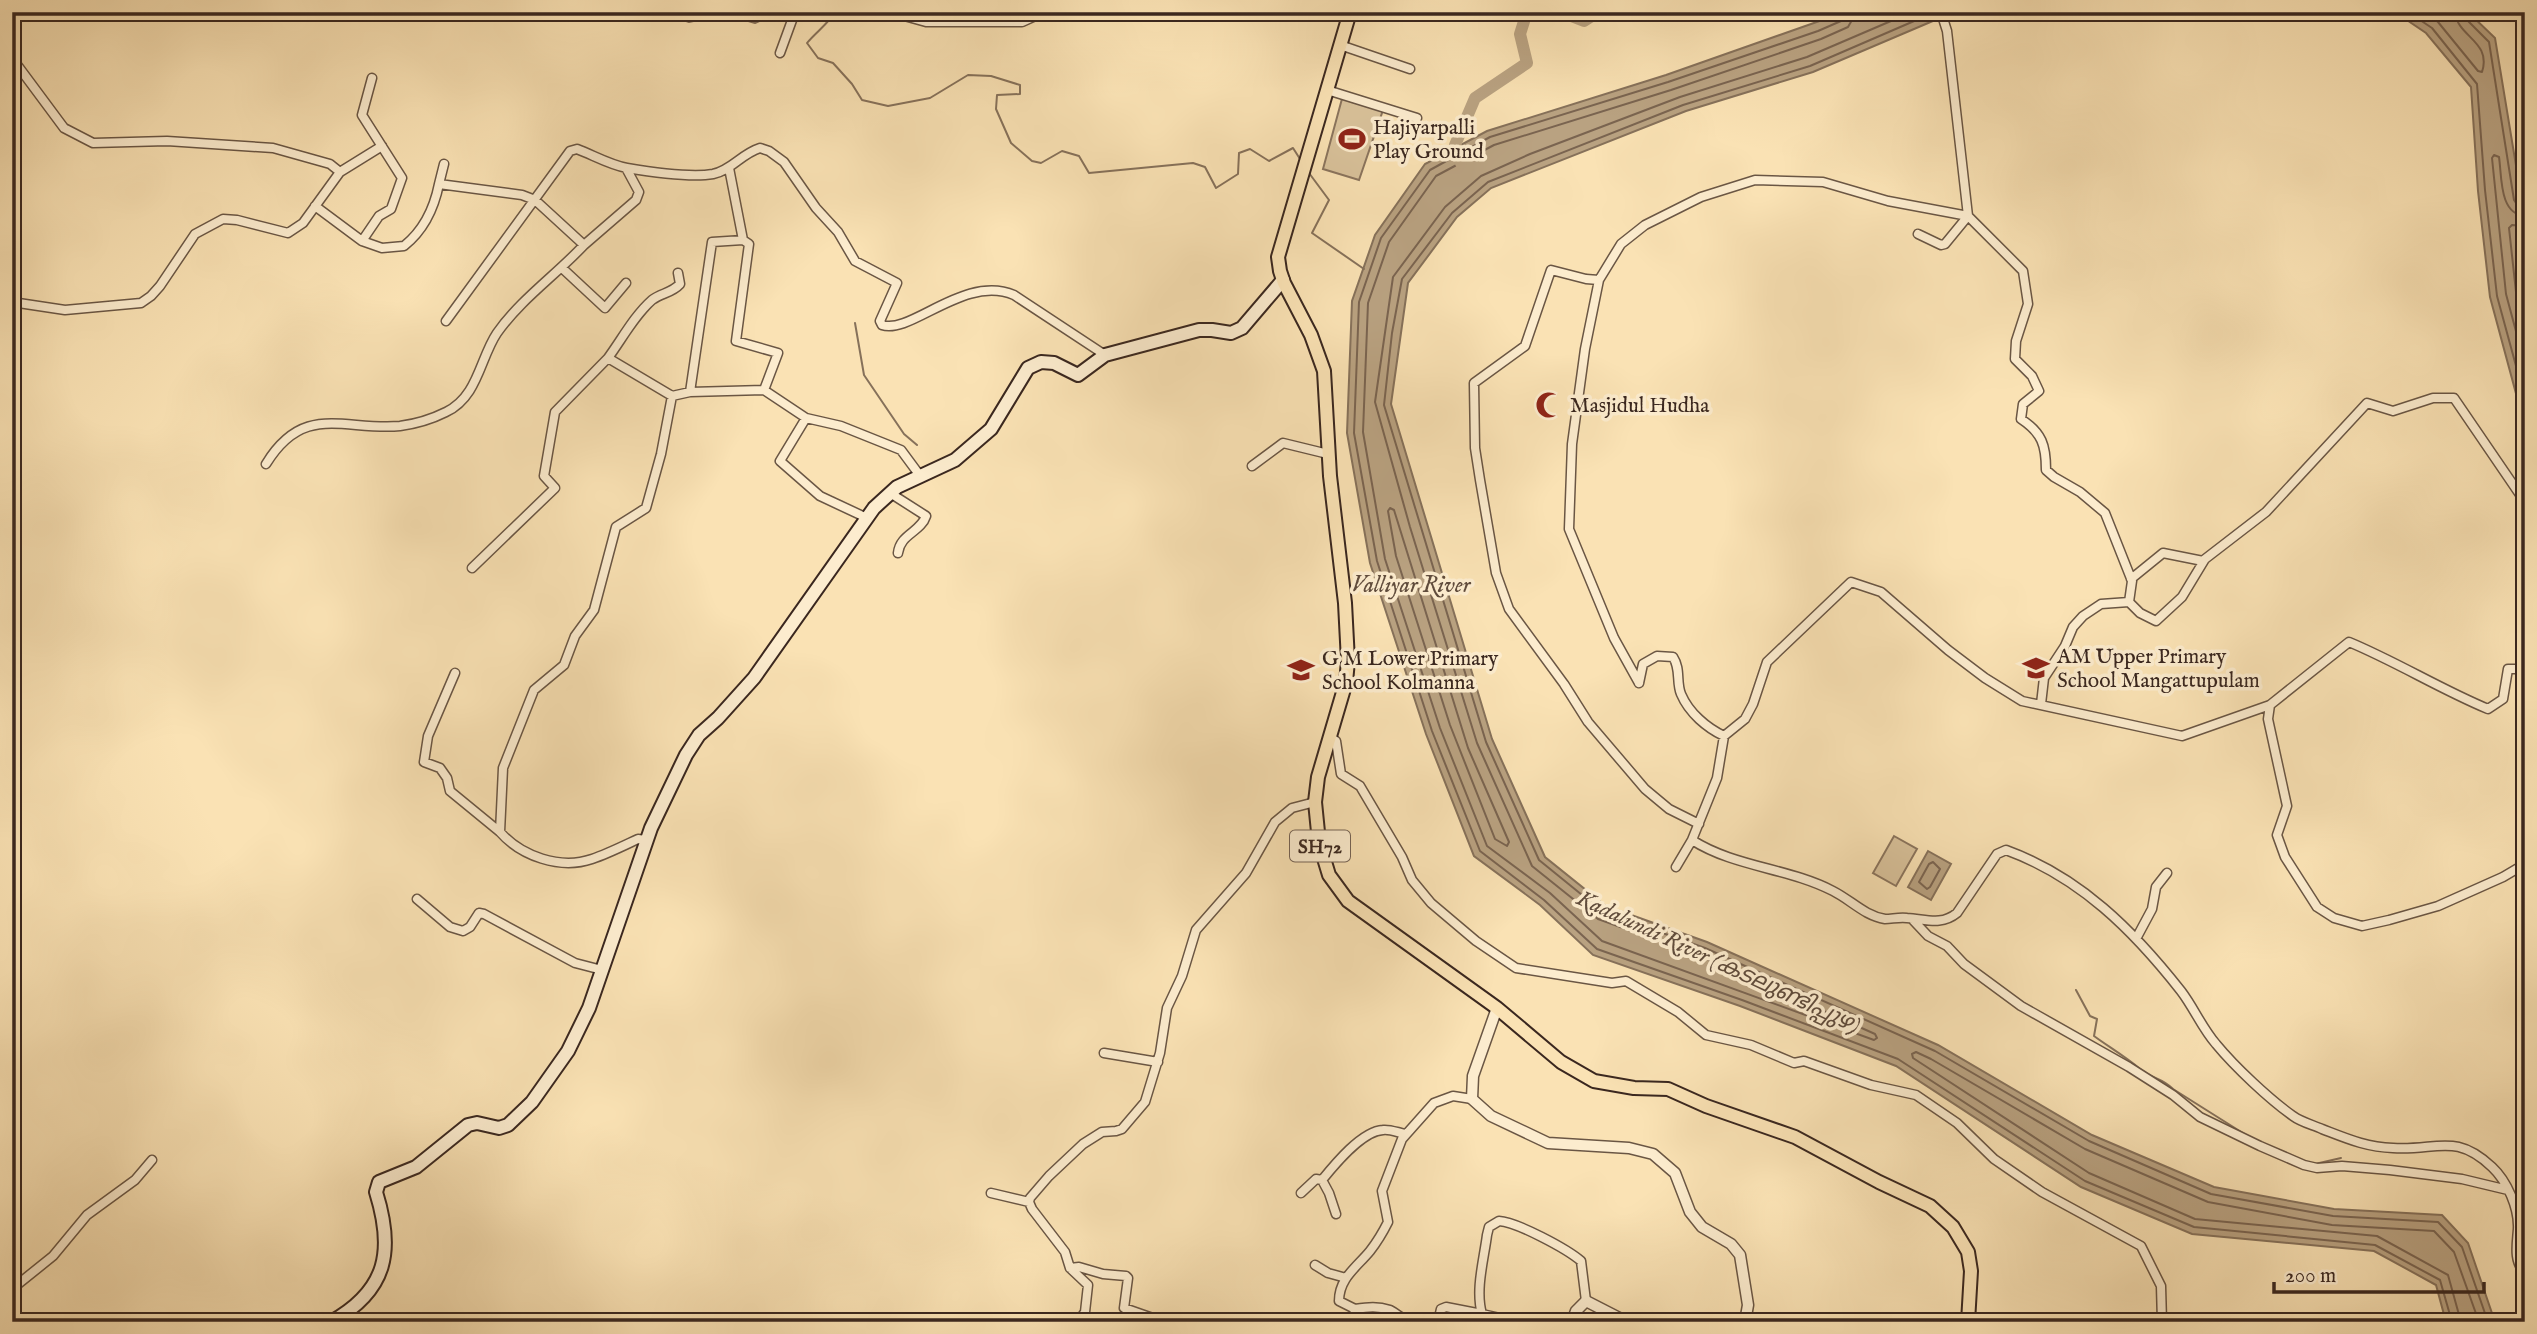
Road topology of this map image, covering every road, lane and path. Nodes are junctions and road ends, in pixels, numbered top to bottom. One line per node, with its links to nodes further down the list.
1 (795, 12): 11 (street)
2 (890, 12): 9 (street)
3 (987, 12): 9 (street)
4 (1044, 12): 9 (street)
5 (1309, 12): 6 (street)
6 (1316, 12)
7 (1941, 12): 25 (street)
8 (1349, 13): 10 (main road, SH72)
9 (984, 22)
10 (1340, 45): 13 (street); 15 (main road, SH72)
11 (780, 53)
12 (12, 58): 21 (street)
13 (1410, 69)
14 (372, 78): 17 (street)
15 (1326, 90): 16 (street); 32 (main road, SH72)
16 (1416, 118)
17 (382, 146): 21 (street); 28 (street)
18 (444, 164): 22 (street)
19 (626, 168): 20 (street); 23 (street); 29 (street)
20 (729, 169): 27 (street); 37 (street)
21 (340, 172): 24 (street)
22 (439, 184): 23 (street); 28 (street)
23 (535, 200): 29 (street); 36 (street)
24 (315, 206): 28 (street); 35 (street)
25 (1968, 216): 26 (street); 33 (street); 53 (street)
26 (1917, 234)
27 (743, 240): 39 (street); 40 (street)
28 (362, 241)
29 (584, 245): 30 (street)
30 (562, 268): 34 (street); 44 (street)
31 (678, 274): 38 (street)
32 (1283, 280): 37 (main road); 43 (main road, SH72)
33 (1599, 280): 59 (street); 62 (street)
34 (626, 283)
35 (12, 302)
36 (446, 321)
37 (1105, 355): 46 (main road)
38 (608, 358): 41 (street); 52 (street)
39 (764, 390): 40 (street); 42 (street)
40 (690, 392): 41 (street)
41 (672, 396): 63 (street)
42 (806, 418): 46 (street); 49 (street)
43 (1328, 454): 45 (street); 60 (main road, SH72)
44 (266, 464)
45 (1252, 466)
46 (921, 477): 47 (main road)
47 (890, 493): 49 (main road); 50 (street)
48 (2525, 502): 51 (street)
49 (867, 517): 65 (main road)
50 (898, 553)
51 (2203, 562): 53 (street); 54 (street)
52 (472, 568)
53 (2131, 579): 54 (street)
54 (2129, 602): 57 (street)
55 (2525, 669): 58 (street)
56 (455, 673): 63 (street)
57 (2041, 704): 58 (street); 59 (street)
58 (2270, 705): 66 (street)
59 (1724, 736): 62 (street)
60 (1329, 737): 61 (main road, SH72); 106 (street)
61 (1315, 802): 73 (main road, SH72); 75 (street)
62 (1699, 824): 64 (street)
63 (500, 832): 65 (street)
64 (1692, 839): 67 (street); 70 (street)
65 (646, 840): 72 (main road)
66 (2525, 864)
67 (1676, 867)
68 (2167, 873): 71 (street)
69 (417, 899): 72 (street)
70 (1912, 919): 71 (street); 80 (street)
71 (2137, 937): 80 (street)
72 (602, 970): 95 (main road)
73 (1497, 1008): 76 (street); 105 (main road, SH72)
74 (1104, 1053): 75 (street)
75 (1158, 1062): 83 (street)
76 (1472, 1098): 77 (street); 104 (street)
77 (1406, 1134): 79 (street); 88 (street)
78 (152, 1160): 89 (street)
79 (1322, 1180): 82 (street); 84 (street)
80 (2508, 1189): 87 (street)
81 (991, 1193): 83 (street)
82 (1301, 1193)
83 (1029, 1202): 86 (street)
84 (1336, 1214)
85 (1315, 1265): 88 (street)
86 (1070, 1268): 96 (street); 97 (street)
87 (2525, 1273)
88 (1346, 1278): 91 (street)
89 (12, 1289)
90 (1586, 1301): 92 (street); 102 (street); 103 (street)
91 (1355, 1309): 98 (street); 99 (street)
92 (1482, 1314): 100 (street); 101 (street)
93 (307, 1322): 94 (main road)
94 (322, 1322)
95 (331, 1322)
96 (1078, 1322)
97 (1164, 1322)
98 (1353, 1322)
99 (1411, 1322)
100 (1438, 1322)
101 (1518, 1322)
102 (1572, 1322)
103 (1627, 1322)
104 (1745, 1322)
105 (1968, 1322)
106 (2162, 1322)

